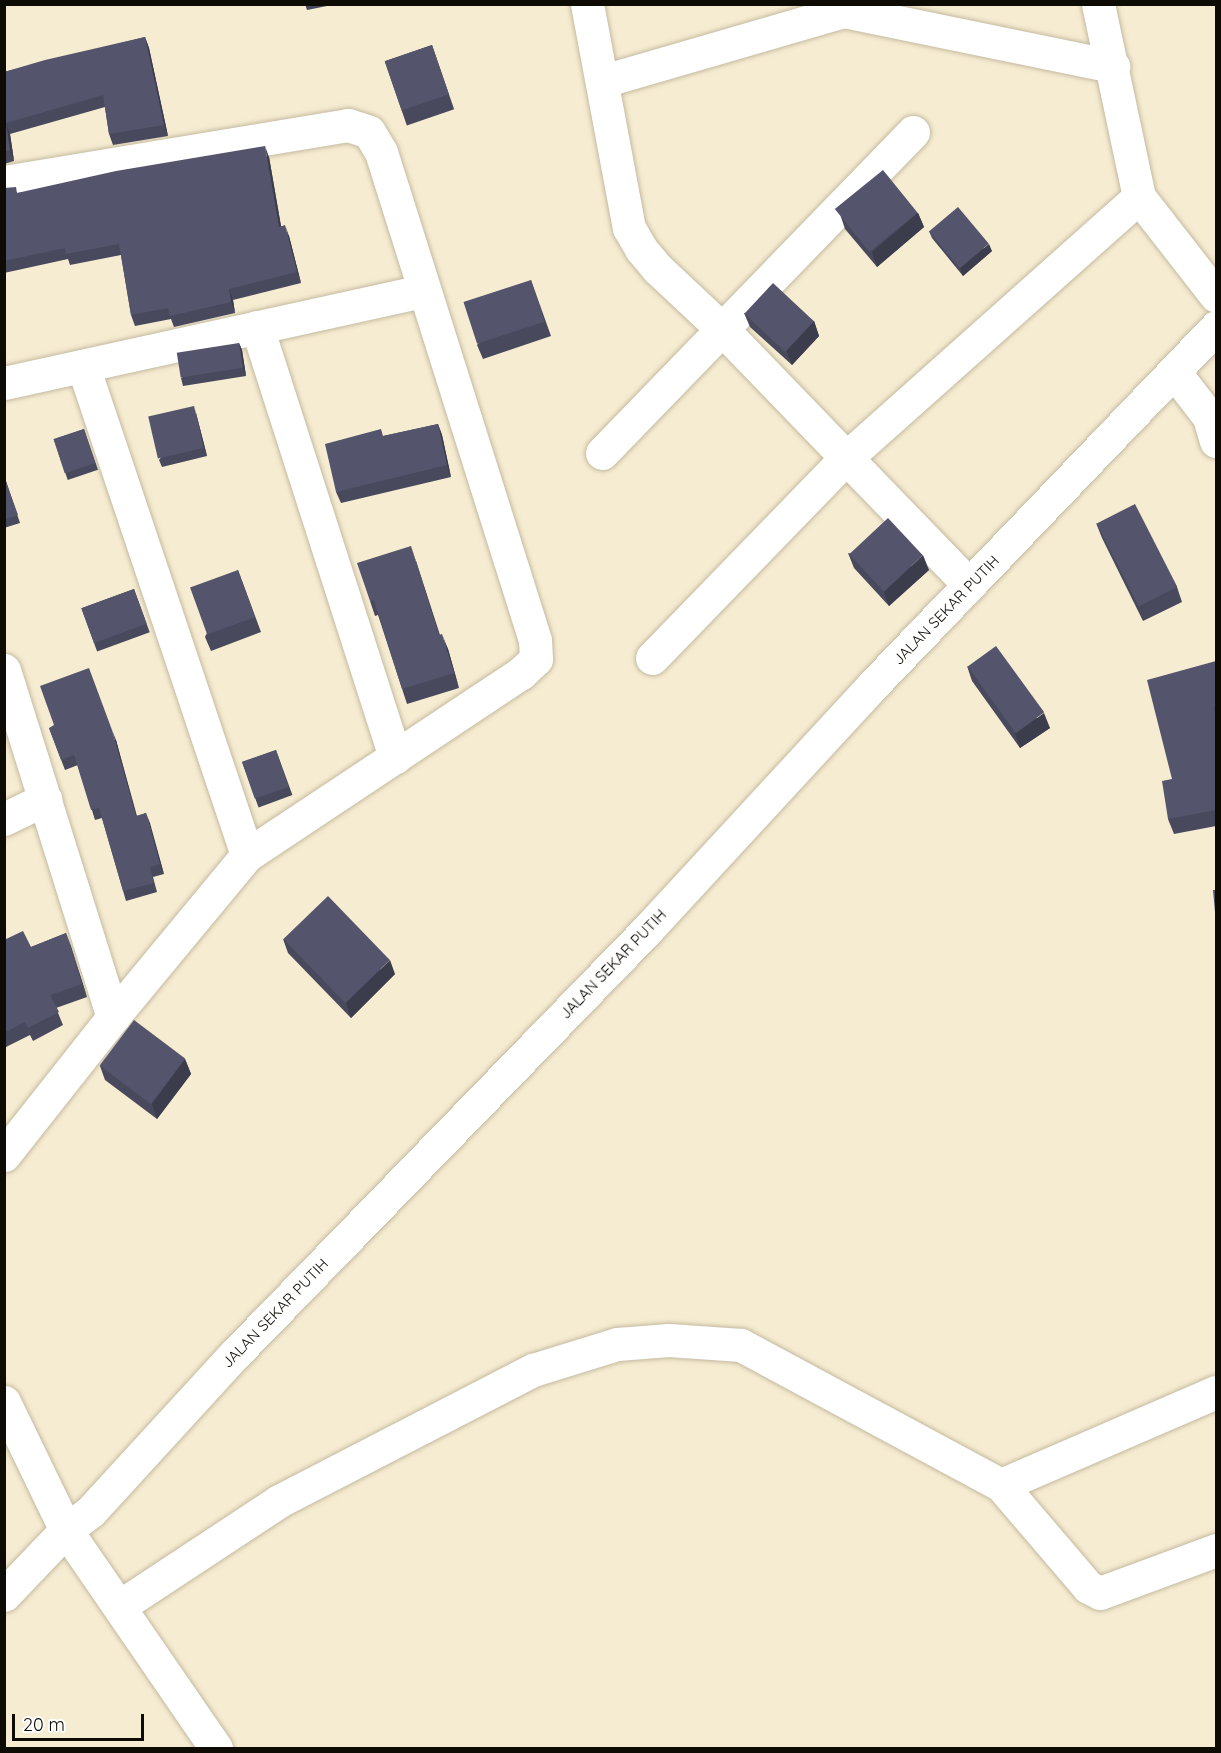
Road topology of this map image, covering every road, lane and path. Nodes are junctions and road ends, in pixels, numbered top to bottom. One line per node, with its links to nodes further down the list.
1 (587, 4): 5 (street)
2 (1098, 4): 4 (street)
3 (843, 8): 4 (street); 5 (street)
4 (1113, 71): 8 (street)
5 (603, 81): 13 (street)
6 (913, 132): 13 (street)
7 (4, 182): 9 (street)
8 (1139, 197): 10 (street); 19 (street)
9 (424, 291): 11 (street); 23 (street)
10 (1216, 296)
11 (257, 327): 14 (street); 23 (street)
12 (1216, 327): 15 (street, JALAN SEKAR PUTIH)
13 (723, 330): 18 (street); 19 (street)
14 (83, 366): 16 (street); 26 (street)
15 (1175, 372): 17 (street); 20 (street, JALAN SEKAR PUTIH)
16 (4, 383)
17 (1216, 441)
18 (602, 453)
19 (846, 458): 20 (street); 21 (street)
20 (969, 585): 32 (street, JALAN SEKAR PUTIH)
21 (652, 657)
22 (4, 670): 24 (street)
23 (396, 757): 26 (street)
24 (45, 799): 25 (street); 27 (street)
25 (4, 819)
26 (247, 855): 27 (street)
27 (113, 1017): 28 (street)
28 (4, 1155)
29 (1216, 1392): 31 (street)
30 (4, 1402): 32 (street)
31 (1001, 1485): 33 (street); 35 (street)
32 (66, 1530): 34 (street, JALAN SEKAR PUTIH); 35 (street)
33 (1216, 1550)
34 (4, 1594)
35 (120, 1606): 36 (street)
36 (216, 1749)

